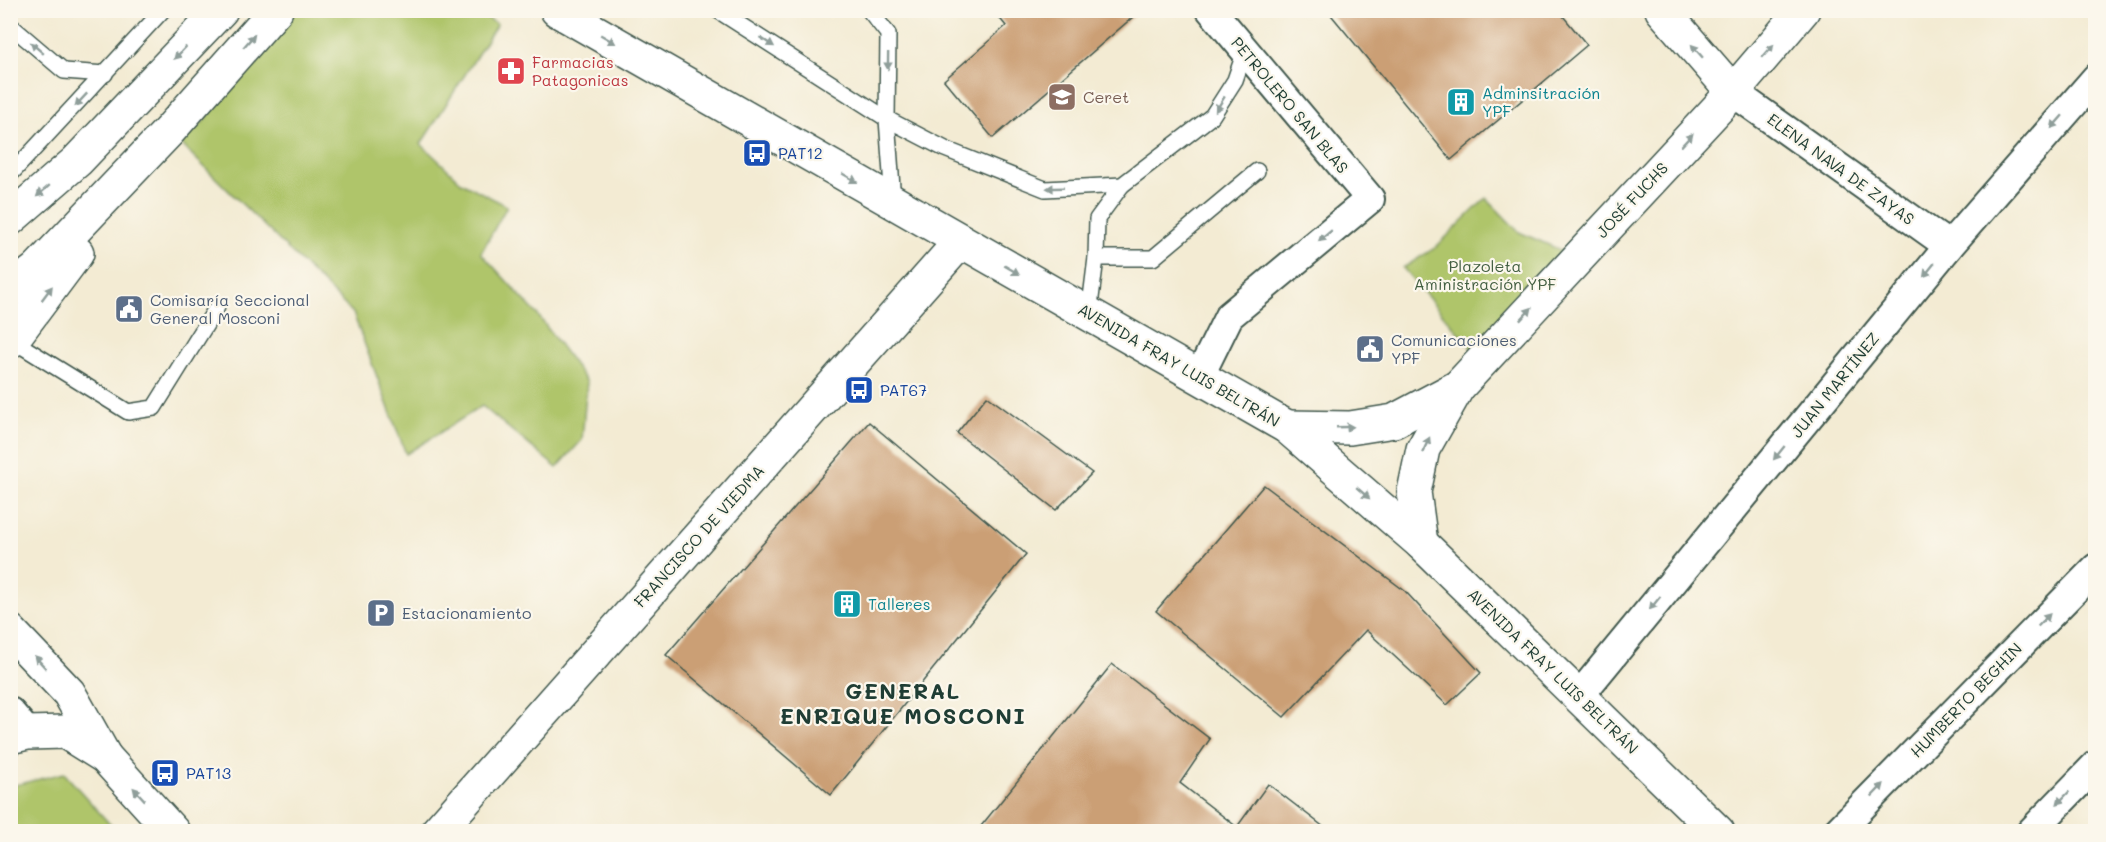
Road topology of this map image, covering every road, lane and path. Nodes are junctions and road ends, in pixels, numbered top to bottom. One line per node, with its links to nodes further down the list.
1 (163, 10): 12 (lane)
2 (221, 10): 21 (main road, one-way to 21)
3 (276, 10): 16 (main road, one-way to 3)
4 (557, 10): 20 (main road, AVENIDA FRAY LUIS BELTRÁN, one-way to 20)
5 (717, 10): 15 (lane, one-way to 15)
6 (869, 10): 15 (lane, one-way to 15)
7 (1211, 10): 11 (street, PETROLERO SAN BLAS)
8 (1662, 10): 14 (main road, one-way to 8)
9 (1803, 10): 14 (main road, JOSÉ FUCHS, one-way to 9)
10 (10, 25): 12 (lane, one-way to 10)
11 (1245, 51): 19 (lane, one-way to 19); 29 (street, PETROLERO SAN BLAS, one-way to 29)
12 (105, 74): 18 (lane, one-way to 18)
13 (2096, 78): 23 (street, JUAN MARTÍNEZ, one-way to 23)
14 (1733, 92): 23 (street, ELENA NAVA DE ZAYAS); 30 (main road, JOSÉ FUCHS, one-way to 14)
15 (887, 119): 19 (lane, one-way to 15); 20 (lane)
16 (168, 132): 25 (main road); 28 (main road, one-way to 16)
17 (1257, 171): 24 (lane)
18 (10, 175)
19 (1122, 185): 24 (lane)
20 (893, 202): 22 (main road, AVENIDA FRAY LUIS BELTRÁN)
21 (11, 218)
22 (961, 241): 27 (main road, AVENIDA FRAY LUIS BELTRÁN, one-way to 27); 40 (main road, FRANCISCO DE VIEDMA)
23 (1949, 246): 35 (street, JUAN MARTÍNEZ, one-way to 35)
24 (1096, 258): 27 (lane)
25 (10, 290)
26 (217, 307): 28 (lane)
27 (1089, 314): 29 (main road, AVENIDA FRAY LUIS BELTRÁN)
28 (11, 341)
29 (1199, 377): 31 (main road, AVENIDA FRAY LUIS BELTRÁN)
30 (1458, 387): 31 (main road, JOSÉ FUCHS, one-way to 30); 32 (main road, JOSÉ FUCHS, one-way to 30)
31 (1287, 427): 32 (main road, AVENIDA FRAY LUIS BELTRÁN, one-way to 32)
32 (1421, 543): 35 (main road, AVENIDA FRAY LUIS BELTRÁN)
33 (2096, 568): 42 (street, HUMBERTO BEGHIN, one-way to 33)
34 (10, 631): 37 (main road, one-way to 34)
35 (1579, 696): 41 (main road, AVENIDA FRAY LUIS BELTRÁN)
36 (16, 727): 37 (main road)
37 (105, 757): 39 (main road, one-way to 37)
38 (2096, 765): 43 (street, one-way to 43)
39 (173, 831)
40 (437, 831)
41 (1718, 831)
42 (1838, 831)
43 (2031, 831)

